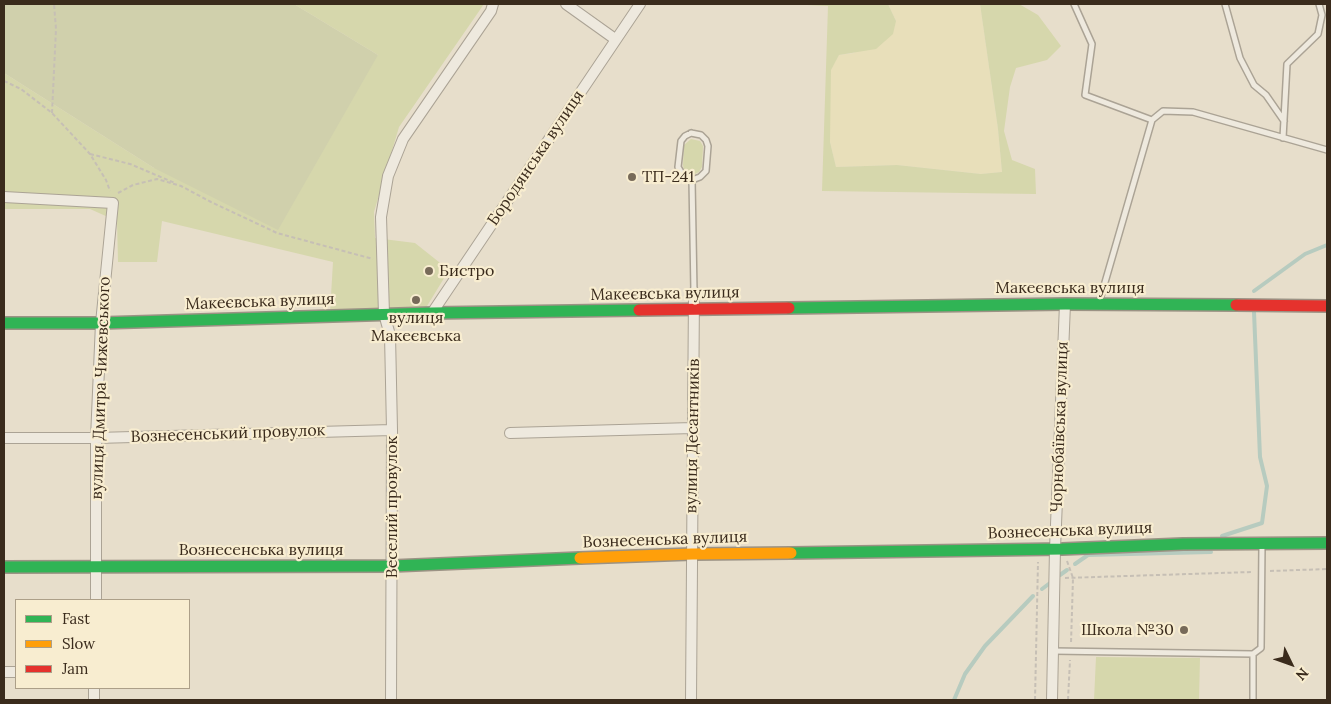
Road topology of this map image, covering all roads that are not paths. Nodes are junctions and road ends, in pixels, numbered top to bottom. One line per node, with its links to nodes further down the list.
1 (493, 4): 20 (street, Веселий провулок)
2 (566, 4): 7 (street)
3 (640, 4): 7 (street, Бородянська вулиця)
4 (1074, 4): 8 (lane)
5 (1225, 4): 9 (lane)
6 (1319, 4): 9 (lane)
7 (615, 39): 19 (street, Бородянська вулиця)
8 (1152, 120): 10 (lane); 15 (lane)
9 (1284, 121): 10 (lane)
10 (1283, 138): 11 (lane)
11 (1327, 150)
12 (692, 180): 12 (lane); 14 (lane)
13 (4, 197): 22 (street, вулиця Дмитра Чижевського)
14 (694, 292): 18 (street, вулиця Десантників)
15 (1099, 303): 16 (street, Макеєвська вулиця); 17 (street, Макеєвська вулиця)
16 (1065, 304): 18 (street, Макеєвська вулиця); 30 (street, Чорнобаївська вулиця)
17 (1327, 306)
18 (694, 310): 19 (street, Макеєвська вулиця); 23 (street, вулиця Десантників)
19 (432, 313): 20 (street, Макеєвська вулиця)
20 (384, 314): 22 (street, Макеєвська вулиця); 24 (street, Веселий провулок)
21 (4, 323): 22 (street, Макеєвська вулиця)
22 (101, 323): 27 (street, вулиця Дмитра Чижевського)
23 (693, 428): 25 (street); 31 (street, вулиця Десантників)
24 (392, 430): 27 (street, Вознесенський провулок); 32 (street, Веселий провулок)
25 (510, 433)
26 (4, 438): 27 (street, Вознесенський провулок)
27 (96, 438): 33 (street, вулиця Дмитра Чижевського)
28 (1262, 544): 29 (street, Вознесенська вулиця); 30 (street, Вознесенська вулиця); 37 (lane)
29 (1327, 544)
30 (1059, 549): 31 (street, Вознесенська вулиця); 36 (street, Чорнобаївська вулиця)
31 (692, 554): 32 (street, Вознесенська вулиця); 39 (street, вулиця Десантників)
32 (392, 566): 33 (street, Вознесенська вулиця); 38 (street, Веселий провулок)
33 (97, 567): 34 (street, Вознесенська вулиця); 35 (street, вулиця Дмитра Чижевського)
34 (4, 568)
35 (96, 599)
36 (1053, 651): 37 (lane); 40 (street, Чорнобаївська вулиця)
37 (1253, 654): 41 (lane)
38 (391, 700)
39 (691, 700)
40 (1052, 700)
41 (1253, 700)

